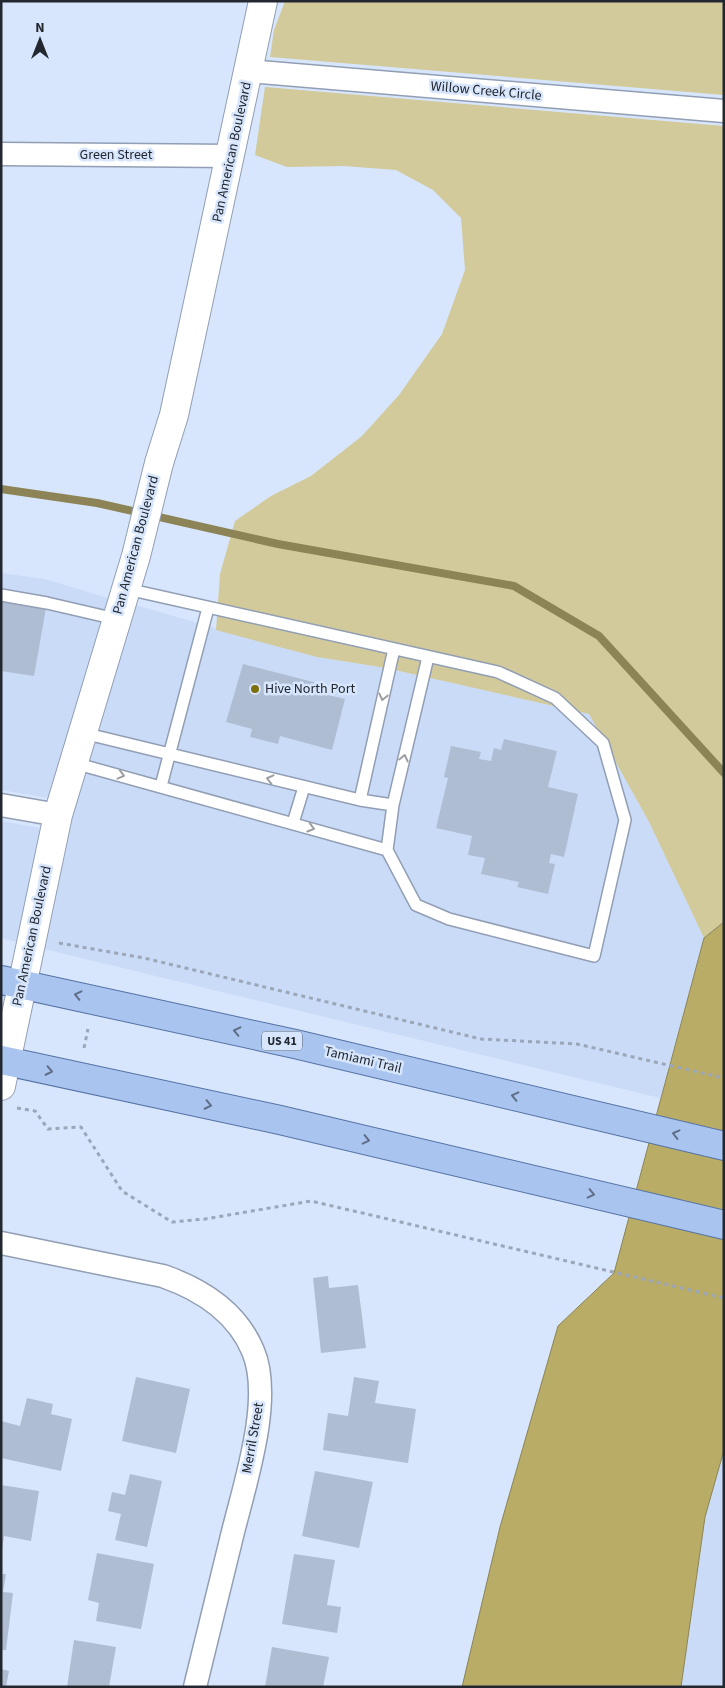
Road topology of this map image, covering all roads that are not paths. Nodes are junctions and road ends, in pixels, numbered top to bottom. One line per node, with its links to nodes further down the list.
1 (263, 1): 2 (street, Pan American Boulevard)
2 (249, 71): 3 (street, Willow Creek Circle); 5 (street, Pan American Boulevard)
3 (724, 111)
4 (1, 154): 5 (street, Green Street)
5 (232, 156): 6 (street, Pan American Boulevard)
6 (125, 589): 8 (lane); 9 (street, Pan American Boulevard)
7 (1, 595): 9 (lane)
8 (208, 608): 10 (lane); 13 (lane)
9 (116, 619): 12 (street, Pan American Boulevard)
10 (394, 649): 11 (lane); 17 (lane, one-way to 17)
11 (428, 657): 19 (lane, one-way to 11); 22 (lane)
12 (83, 733): 13 (lane); 14 (street, Pan American Boulevard)
13 (170, 753): 15 (lane); 16 (lane, one-way to 13)
14 (74, 763): 15 (lane, one-way to 15); 20 (street, Pan American Boulevard)
15 (161, 786): 21 (lane)
16 (304, 787): 17 (lane); 21 (lane)
17 (360, 800): 19 (lane)
18 (1, 805): 20 (street)
19 (394, 805): 22 (lane)
20 (58, 815): 23 (street, Pan American Boulevard)
21 (293, 823): 22 (lane, one-way to 22)
22 (387, 850)
23 (12, 981): 24 (street, Pan American Boulevard); 25 (main road, Tamiami Trail / US 41, one-way to 23)
24 (5, 1079): 26 (main road, one-way to 26)
25 (724, 1146)
26 (724, 1225)
27 (1, 1242): 28 (street, Merril Street)
28 (195, 1687)

